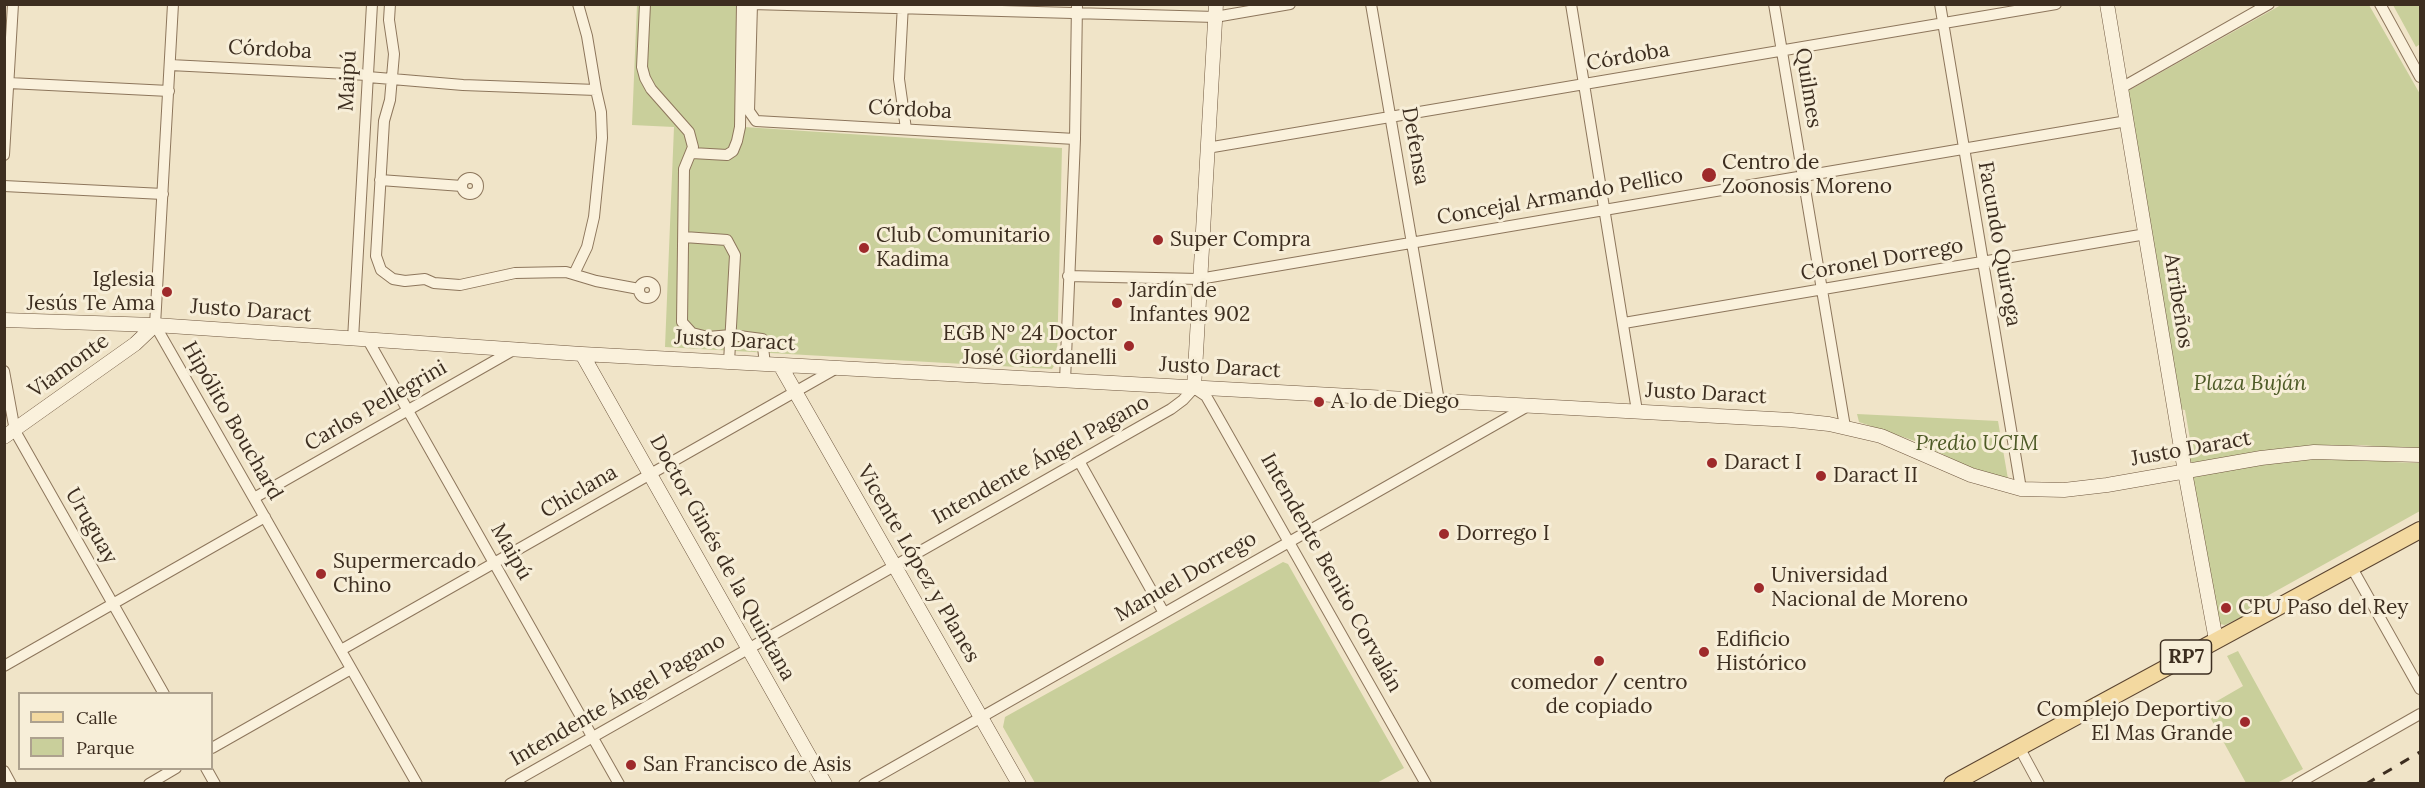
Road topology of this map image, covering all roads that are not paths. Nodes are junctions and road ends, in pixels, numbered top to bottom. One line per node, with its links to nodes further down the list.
1 (13, 4): 23 (street)
2 (173, 4): 24 (street)
3 (372, 4): 25 (street, Maipú)
4 (390, 4): 27 (street)
5 (578, 4): 31 (street)
6 (645, 4): 39 (street)
7 (742, 4): 39 (street)
8 (752, 4): 18 (street); 35 (street, Córdoba)
9 (1290, 4): 20 (street)
10 (1371, 4): 33 (street, Defensa)
11 (1571, 4): 29 (street)
12 (1774, 4): 22 (street, Quilmes)
13 (1940, 4): 21 (street, Facundo Quiroga)
14 (2056, 4): 21 (street, Córdoba)
15 (2108, 4): 30 (street, Arribeños)
16 (2269, 4): 30 (street)
17 (2380, 4): 26 (street)
18 (903, 7): 19 (street); 35 (street)
19 (1077, 9): 20 (street); 36 (street)
20 (1215, 11): 37 (street)
21 (1943, 23): 22 (street, Córdoba); 38 (street, Facundo Quiroga)
22 (1782, 50): 29 (street, Córdoba); 41 (street, Quilmes)
23 (7, 54): 28 (street)
24 (170, 65): 25 (street, Córdoba); 32 (street)
25 (368, 76): 27 (street, Córdoba); 60 (street, Maipú)
26 (2421, 77)
27 (392, 79): 31 (street, Córdoba); 42 (street)
28 (9, 83): 32 (street); 40 (street)
29 (1584, 84): 33 (street, Córdoba); 46 (street)
30 (2121, 88): 34 (street, Arribeños)
31 (596, 90): 51 (street)
32 (169, 91): 45 (street)
33 (1390, 117): 37 (street, Córdoba); 49 (street, Defensa)
34 (2127, 121): 38 (street, Concejal Armando Pellico); 47 (street, Arribeños)
35 (906, 129): 36 (street, Córdoba)
36 (1075, 139): 52 (street)
37 (1207, 148): 53 (street)
38 (1964, 149): 41 (street, Concejal Armando Pellico); 50 (street, Facundo Quiroga)
39 (692, 153): 48 (street)
40 (4, 155)
41 (1803, 176): 46 (street, Concejal Armando Pellico); 55 (street, Quilmes)
42 (381, 180): 44 (street); 51 (street)
43 (4, 186): 45 (street)
44 (462, 186)
45 (163, 194): 58 (street)
46 (1605, 210): 49 (street, Concejal Armando Pellico); 57 (street)
47 (2146, 234): 50 (street, Coronel Dorrego); 80 (street, Arribeños)
48 (684, 237): 59 (street); 59 (street)
49 (1412, 242): 53 (street, Concejal Armando Pellico); 72 (street, Defensa)
50 (1982, 262): 55 (street, Coronel Dorrego); 82 (street, Facundo Quiroga)
51 (574, 274): 54 (street)
52 (1068, 276): 53 (street, Concejal Armando Pellico); 69 (street)
53 (1199, 279): 70 (street)
54 (639, 289)
55 (1822, 290): 57 (street, Coronel Dorrego); 76 (street, Quilmes)
56 (4, 320): 58 (street, Justo Daract)
57 (1624, 323): 75 (street)
58 (155, 325): 60 (street, Justo Daract); 77 (street, Viamonte); 83 (street, Hipólito Bouchard)
59 (731, 335): 64 (street); 65 (street)
60 (353, 339): 61 (street, Justo Daract)
61 (368, 340): 62 (street, Justo Daract); 74 (street, Maipú)
62 (517, 348): 63 (street, Justo Daract); 74 (street, Carlos Pellegrini)
63 (582, 354): 64 (street, Justo Daract); 81 (street, Doctor Ginés de la Quintana)
64 (729, 362): 65 (street, Justo Daract)
65 (765, 364): 66 (street, Justo Daract)
66 (780, 365): 67 (street, Justo Daract); 71 (street, Vicente López y Planes)
67 (837, 368): 69 (street, Justo Daract); 71 (street, Chiclana)
68 (4, 371): 77 (street, Uruguay)
69 (1065, 381): 70 (street, Justo Daract)
70 (1194, 388): 72 (street, Justo Daract); 79 (street, Intendente Ángel Pagano); 86 (street, Intendente Benito Corvalán)
71 (795, 392): 81 (street, Chiclana); 88 (street, Vicente López y Planes)
72 (1439, 401): 73 (street, Justo Daract)
73 (1529, 406): 75 (street, Justo Daract); 86 (street, Manuel Dorrego)
74 (408, 411): 83 (street, Carlos Pellegrini); 87 (street, Maipú)
75 (1637, 411): 76 (street, Justo Daract)
76 (1845, 427): 82 (street, Justo Daract)
77 (10, 434): 90 (street, Uruguay)
78 (2421, 455): 80 (street, Justo Daract)
79 (1079, 461): 88 (street, Intendente Ángel Pagano); 91 (street)
80 (2185, 472): 82 (street, Justo Daract); 92 (street, Arribeños)
81 (650, 474): 87 (street, Chiclana); 93 (street, Doctor Ginés de la Quintana)
82 (2021, 489)
83 (254, 498): 84 (street, Hipólito Bouchard)
84 (265, 518): 90 (street); 94 (street, Hipólito Bouchard)
85 (2421, 530): 89 (main road, RP7)
86 (1288, 541): 91 (street, Manuel Dorrego); 116 (street, Intendente Benito Corvalán)
87 (494, 563): 94 (street, Chiclana); 101 (street, Maipú)
88 (895, 565): 93 (street, Intendente Ángel Pagano); 100 (street, Vicente López y Planes)
89 (2352, 568): 92 (main road, RP7); 97 (street)
90 (113, 604): 95 (street); 98 (street, Uruguay)
91 (1164, 613): 100 (street, Manuel Dorrego)
92 (2216, 640): 103 (main road, RP7)
93 (748, 648): 101 (street, Intendente Ángel Pagano); 113 (street, Doctor Ginés de la Quintana)
94 (341, 650): 96 (street, Hipólito Bouchard)
95 (4, 666)
96 (351, 669): 102 (street); 110 (street, Hipólito Bouchard)
97 (2421, 688)
98 (163, 692)
99 (2421, 714): 119 (street)
100 (981, 717): 114 (street, Manuel Dorrego); 115 (street, Vicente López y Planes)
101 (592, 736): 111 (street, Intendente Ángel Pagano); 112 (street, Maipú)
102 (213, 747)
103 (2019, 747): 117 (main road, RP7); 118 (street)
104 (172, 770): 108 (street)
105 (207, 770): 109 (street)
106 (4, 771): 107 (street)
107 (11, 783)
108 (148, 783)
109 (215, 783)
110 (417, 783)
111 (510, 783)
112 (619, 783)
113 (825, 783)
114 (864, 783)
115 (1019, 783)
116 (1426, 783)
117 (1952, 783)
118 (2039, 783)
119 (2297, 783)

